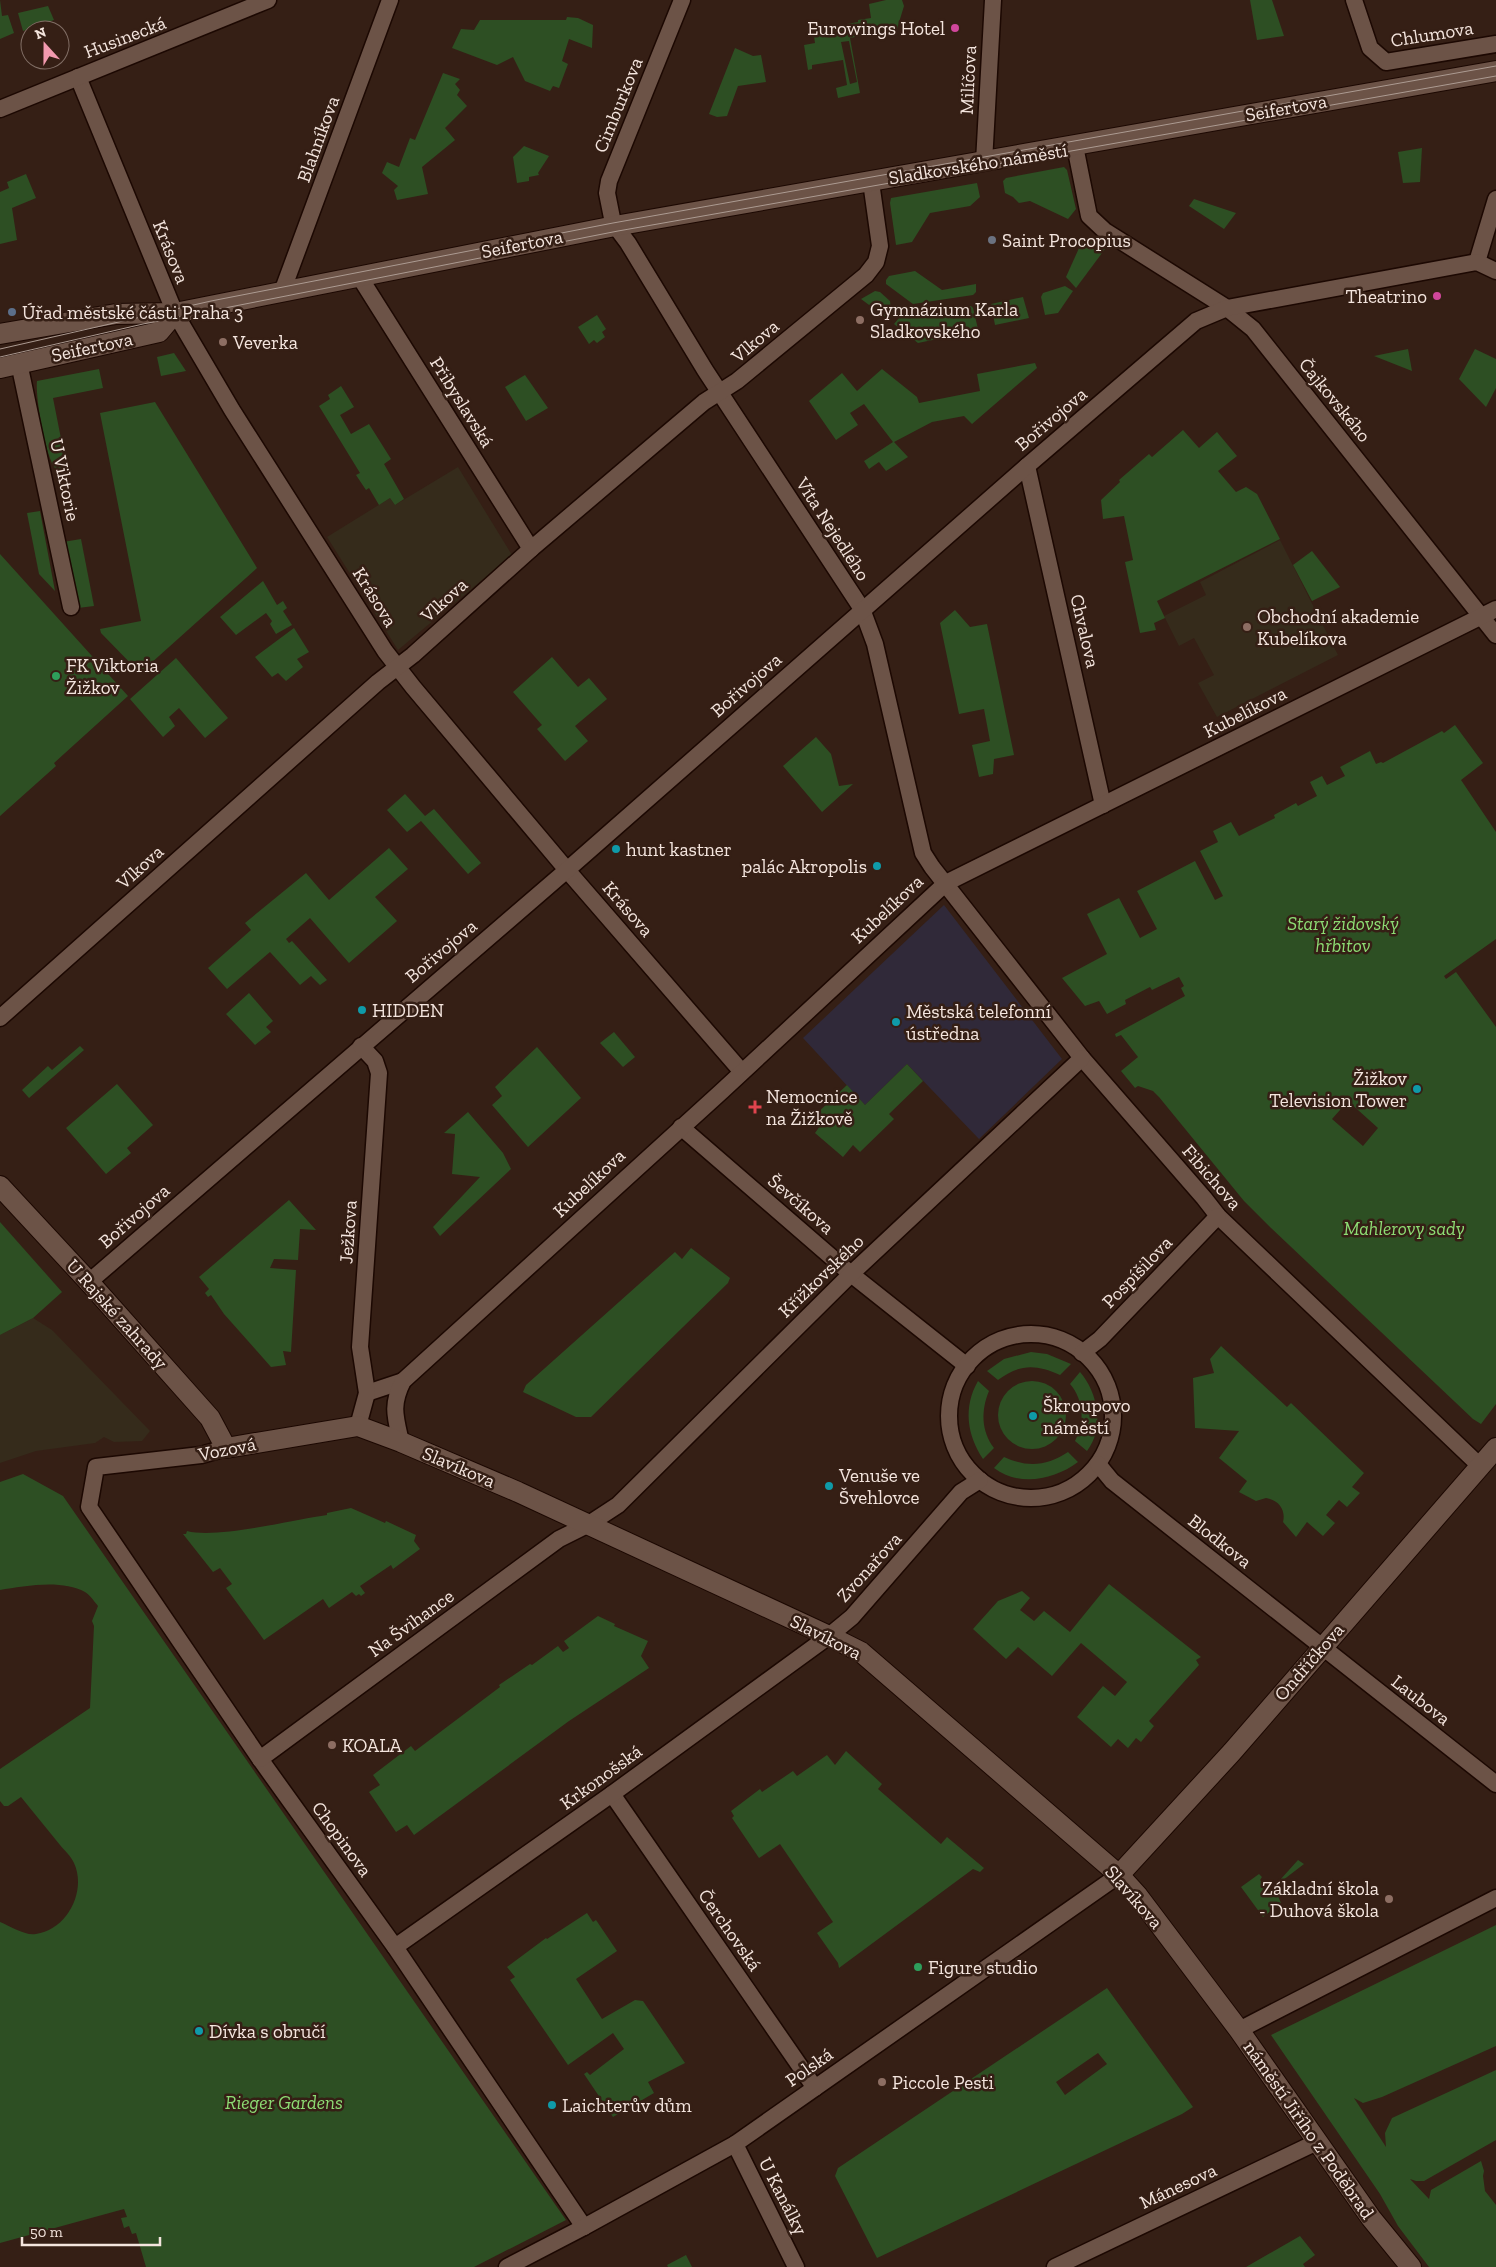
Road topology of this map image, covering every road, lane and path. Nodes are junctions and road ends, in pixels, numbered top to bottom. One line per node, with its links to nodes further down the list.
1 (268, 0): 8 (street, Husinecká)
2 (390, 0): 20 (street, Blahníkova)
3 (682, 0): 14 (street, Cimburkova)
4 (993, 0): 11 (street, Milíčova)
5 (1354, 0): 6 (street, Chlumova)
6 (1496, 44)
7 (1496, 71): 10 (street, Seifertova)
8 (78, 76): 9 (street, Husinecká); 22 (street, Krásova)
9 (0, 109)
10 (1075, 146): 11 (street, Sladkovského náměstí); 15 (street, Sladkovského náměstí)
11 (984, 162): 12 (street, Sladkovského náměstí)
12 (871, 182): 14 (street, Seifertova); 16 (street, Sladkovského náměstí)
13 (1496, 199): 17 (street)
14 (615, 226): 19 (street, Seifertova); 26 (street, Víta Nejedlého)
15 (1105, 231): 21 (street, Čajkovského)
16 (876, 262): 26 (street, Vlkova)
17 (1477, 262): 18 (street); 21 (street, Bořivojova)
18 (1496, 271)
19 (359, 276): 20 (street, Seifertova); 28 (street, Přibyslavská)
20 (282, 292): 22 (street, Seifertova)
21 (1226, 308): 27 (street, Bořivojova); 31 (street, Čajkovského)
22 (175, 313): 23 (street, Seifertova); 24 (street, Seifertova); 33 (street, Krásova)
23 (0, 334)
24 (20, 363): 25 (street, Seifertova); 29 (street, U Viktorie)
25 (0, 368)
26 (720, 393): 28 (street, Vlkova); 30 (street, Víta Nejedlého)
27 (1027, 466): 30 (street, Bořivojova); 34 (street, Chvalova)
28 (530, 549): 33 (street, Vlkova)
29 (70, 607)
30 (862, 609): 35 (street, Bořivojova); 36 (street, Víta Nejedlého)
31 (1489, 612): 32 (street, Čajkovského); 34 (street, Kubelíkova)
32 (1496, 635)
33 (398, 667): 35 (street, Krásova); 37 (street, Vlkova)
34 (1103, 805): 36 (street, Kubelíkova)
35 (567, 870): 38 (street, Bořivojova); 40 (street, Krásova)
36 (946, 883): 39 (street, Fibichova); 40 (street, Kubelíkova)
37 (0, 1018)
38 (360, 1046): 45 (street, Bořivojova); 49 (street, Ježkova)
39 (1082, 1058): 43 (street, Fibichova); 44 (street, Křížkovského)
40 (742, 1072): 41 (street, Kubelíkova)
41 (681, 1126): 44 (street, Ševčíkova); 48 (street, Kubelíkova)
42 (0, 1186): 45 (street, U Rajské zahrady)
43 (1218, 1216): 46 (street, Pospíšilova); 55 (street, Fibichova)
44 (851, 1274): 47 (street, Ševčíkova); 58 (street, Křížkovského)
45 (89, 1282): 52 (street, U Rajské zahrady)
46 (1082, 1352): 47 (street); 54 (street)
47 (967, 1366): 57 (street)
48 (403, 1381): 49 (street, Kubelíkova); 51 (street, Kubelíkova)
49 (367, 1393): 50 (street, Ježkova)
50 (358, 1426): 51 (street, Slavíkova); 52 (street, Vozová)
51 (402, 1442): 58 (street, Slavíkova)
52 (226, 1448): 56 (street, Vozová)
53 (1496, 1448): 55 (street, Ondříčkova)
54 (1098, 1464): 57 (street); 60 (street, Blodkova)
55 (1480, 1466): 60 (street, Ondříčkova)
56 (96, 1467): 61 (street, Chopinova)
57 (980, 1480): 59 (street, Zvonařova)
58 (588, 1524): 59 (street, Slavíkova); 61 (street, Na Švihance)
59 (829, 1636): 63 (street, Krkonošská); 64 (street, Slavíkova)
60 (1322, 1647): 62 (street, Laubova); 64 (street, Ondříčkova)
61 (260, 1759): 66 (street, Chopinova)
62 (1496, 1784)
63 (612, 1794): 66 (street, Krkonošská); 68 (street, Čerchovská)
64 (1119, 1874): 67 (street, Slavíkova); 68 (street, Polská)
65 (1496, 1898): 67 (street, náměstí Jiřího z Poděbrad)
66 (395, 1948): 71 (street, Chopinova)
67 (1239, 2030): 69 (street, náměstí Jiřího z Poděbrad)
68 (815, 2088): 70 (street, Polská)
69 (1317, 2142): 74 (street, Mánesova); 75 (street, náměstí Jiřího z Poděbrad)
70 (735, 2144): 71 (street, Polská); 73 (street, U Kanálky)
71 (584, 2227): 72 (street, Polská)
72 (507, 2267)
73 (796, 2267)
74 (1055, 2267)
75 (1411, 2267)

